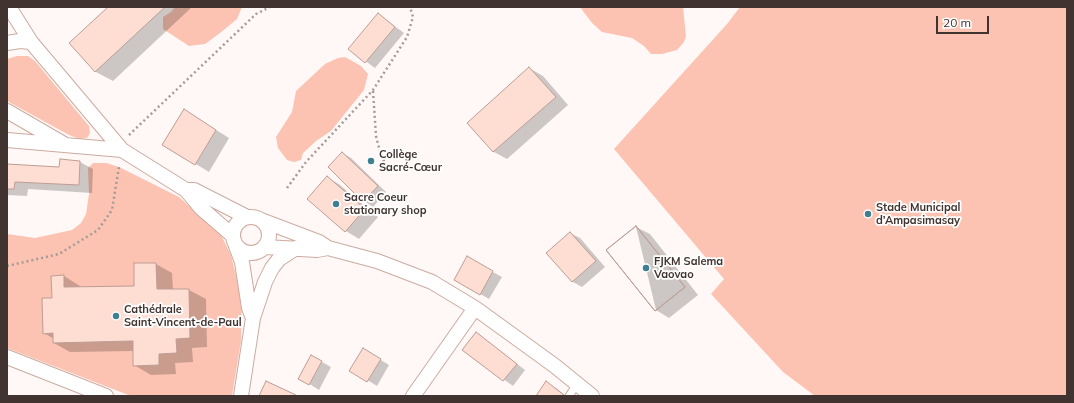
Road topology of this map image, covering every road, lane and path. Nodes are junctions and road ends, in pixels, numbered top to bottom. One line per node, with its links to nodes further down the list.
1 (270, 7): 10 (path)
2 (410, 7): 6 (path)
3 (16, 10): 4 (street)
4 (31, 42): 5 (street); 10 (street)
5 (7, 44)
6 (373, 90): 11 (path); 12 (path)
7 (7, 111): 9 (street)
8 (7, 140): 9 (street)
9 (68, 146): 10 (street)
10 (122, 150): 13 (street); 20 (path)
11 (387, 168)
12 (286, 188)
13 (186, 190): 14 (street); 16 (street)
14 (247, 217): 15 (street); 16 (street)
15 (262, 220): 18 (street); 19 (street)
16 (234, 241): 19 (street); 23 (street)
17 (296, 248): 18 (street); 19 (street); 21 (street)
18 (328, 248): 22 (street)
19 (264, 249): 21 (street)
20 (7, 266)
21 (265, 282): 23 (street)
22 (475, 308): 25 (street); 28 (street)
23 (253, 318): 27 (street)
24 (7, 357): 26 (street)
25 (573, 390): 29 (street)
26 (106, 396)
27 (241, 396)
28 (413, 396)
29 (592, 396)

